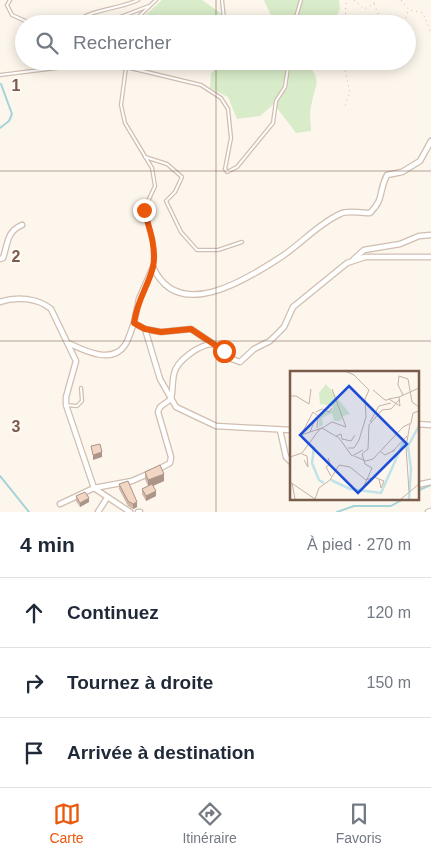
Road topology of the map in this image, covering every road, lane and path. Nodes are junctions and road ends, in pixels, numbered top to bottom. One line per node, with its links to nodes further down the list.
1 (10, 0): 21 (lane)
2 (138, 0): 13 (lane)
3 (156, 0): 11 (lane)
4 (222, 0): 16 (lane)
5 (301, 0): 17 (lane)
6 (346, 0): 18 (path)
7 (354, 0): 10 (path)
8 (375, 0): 10 (path)
9 (401, 0): 12 (path)
10 (374, 4): 19 (path)
11 (149, 6): 14 (lane); 15 (lane)
12 (409, 10): 20 (path); 22 (path)
13 (89, 15)
14 (126, 15)
15 (140, 15)
16 (224, 15)
17 (297, 15)
18 (346, 15)
19 (379, 15)
20 (407, 15)
21 (15, 16)
22 (431, 33)
23 (40, 70): 28 (lane)
24 (126, 70): 31 (lane)
25 (139, 70): 26 (lane)
26 (288, 70)
27 (345, 70): 29 (path)
28 (0, 75)
29 (344, 109)
30 (431, 141): 38 (street)
31 (145, 157): 34 (lane); 38 (lane)
32 (22, 225): 36 (street)
33 (431, 235): 37 (street)
34 (242, 242)
35 (431, 257): 37 (street)
36 (0, 259)
37 (352, 261): 43 (street)
38 (153, 267): 40 (street)
39 (0, 302): 42 (street)
40 (134, 323): 41 (street); 42 (street)
41 (145, 329): 43 (street); 45 (street)
42 (67, 343): 46 (street)
43 (213, 344): 45 (street)
44 (81, 388): 46 (lane)
45 (171, 399): 49 (street); 54 (street)
46 (66, 405): 54 (street)
47 (418, 424): 48 (street)
48 (431, 425)
49 (280, 430): 50 (street); 51 (street)
50 (290, 430)
51 (290, 461)
52 (431, 482): 53 (street)
53 (418, 485)
54 (94, 488): 55 (street); 56 (street)
55 (107, 498): 57 (street); 58 (street)
56 (60, 504)
57 (98, 512)
58 (130, 512)

